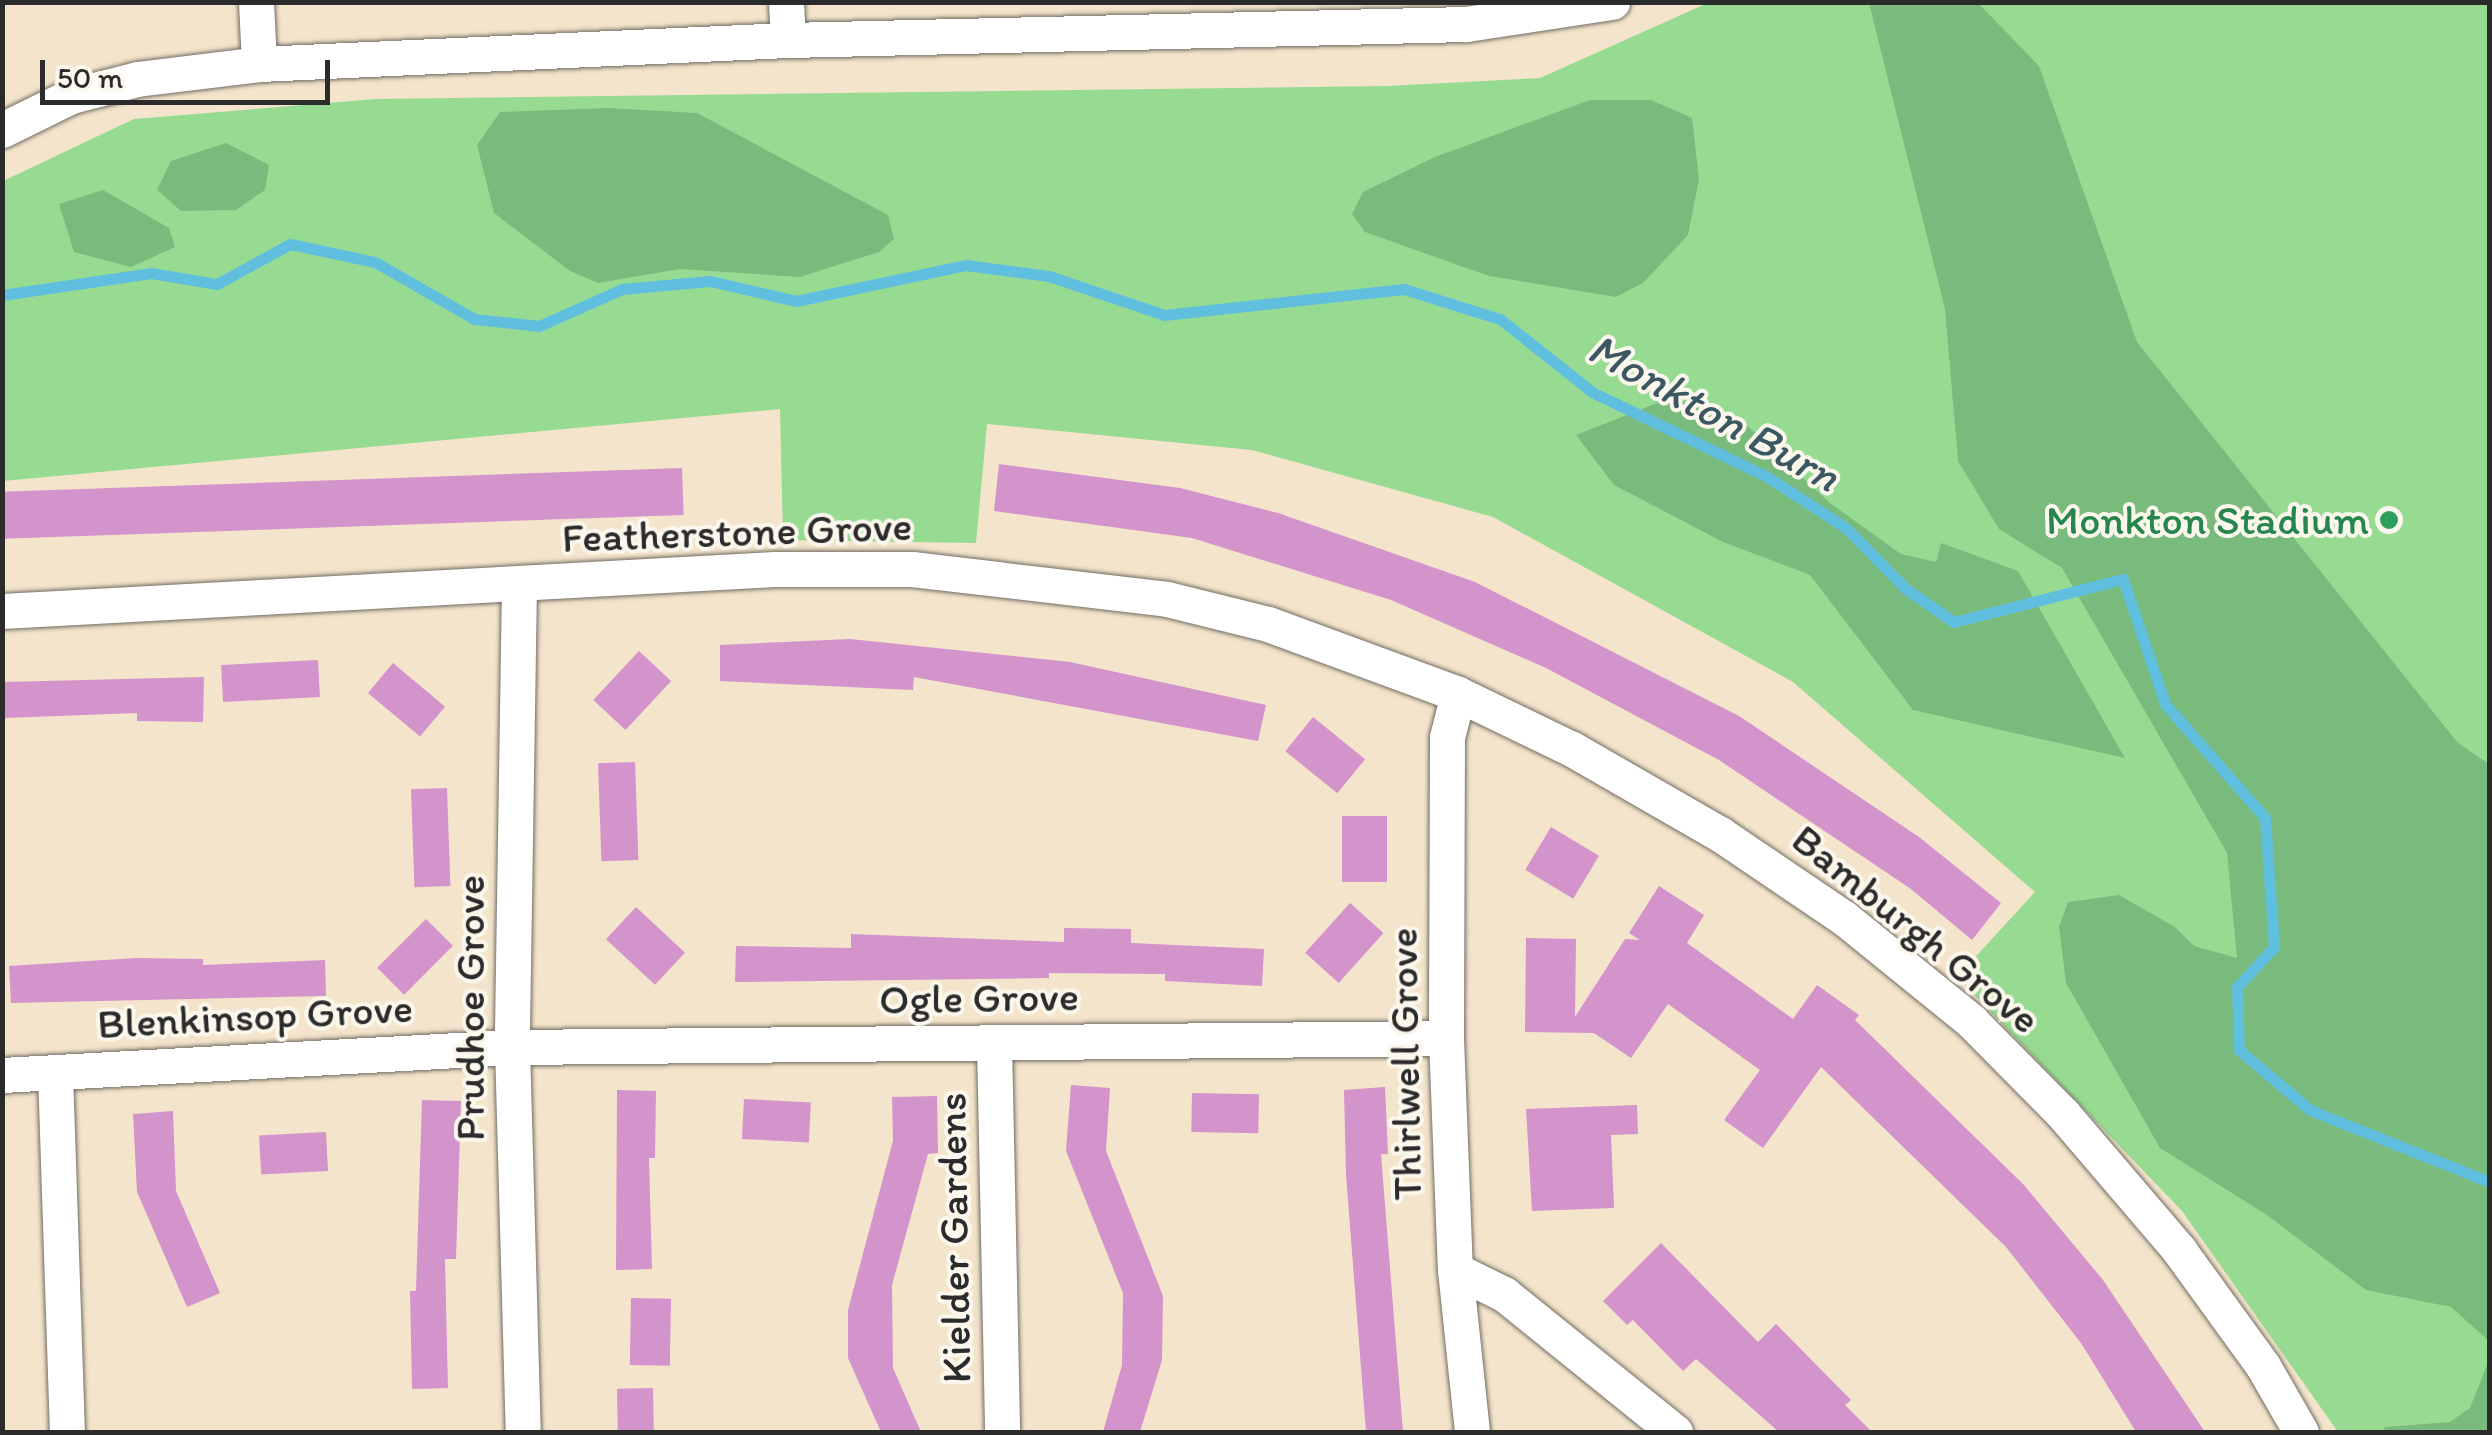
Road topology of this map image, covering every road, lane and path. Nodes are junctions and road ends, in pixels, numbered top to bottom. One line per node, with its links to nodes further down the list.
1 (256, 2): 6 (street)
2 (786, 2): 5 (street)
3 (1612, 2): 4 (street)
4 (1313, 14): 5 (street)
5 (788, 40): 6 (street)
6 (258, 64): 7 (street)
7 (2, 130)
8 (519, 584): 9 (street, Featherstone Grove); 10 (street, Featherstone Grove); 13 (street, Prudhoe Grove)
9 (2, 611)
10 (1458, 694): 11 (street, Thirlwell Grove); 22 (street, Bamburgh Grove)
11 (1446, 1038): 12 (street, Ogle Grove); 16 (street, Thirlwell Grove)
12 (994, 1043): 13 (street, Ogle Grove); 19 (street, Kielder Gardens)
13 (512, 1046): 14 (street, Blenkinsop Grove); 18 (street, Prudhoe Grove)
14 (55, 1072): 15 (street, Blenkinsop Grove); 17 (street)
15 (2, 1075)
16 (1455, 1270): 20 (street, Thirlwell Grove); 21 (street)
17 (67, 1432)
18 (523, 1432)
19 (1002, 1432)
20 (1472, 1432)
21 (1674, 1432)
22 (2301, 1432)

